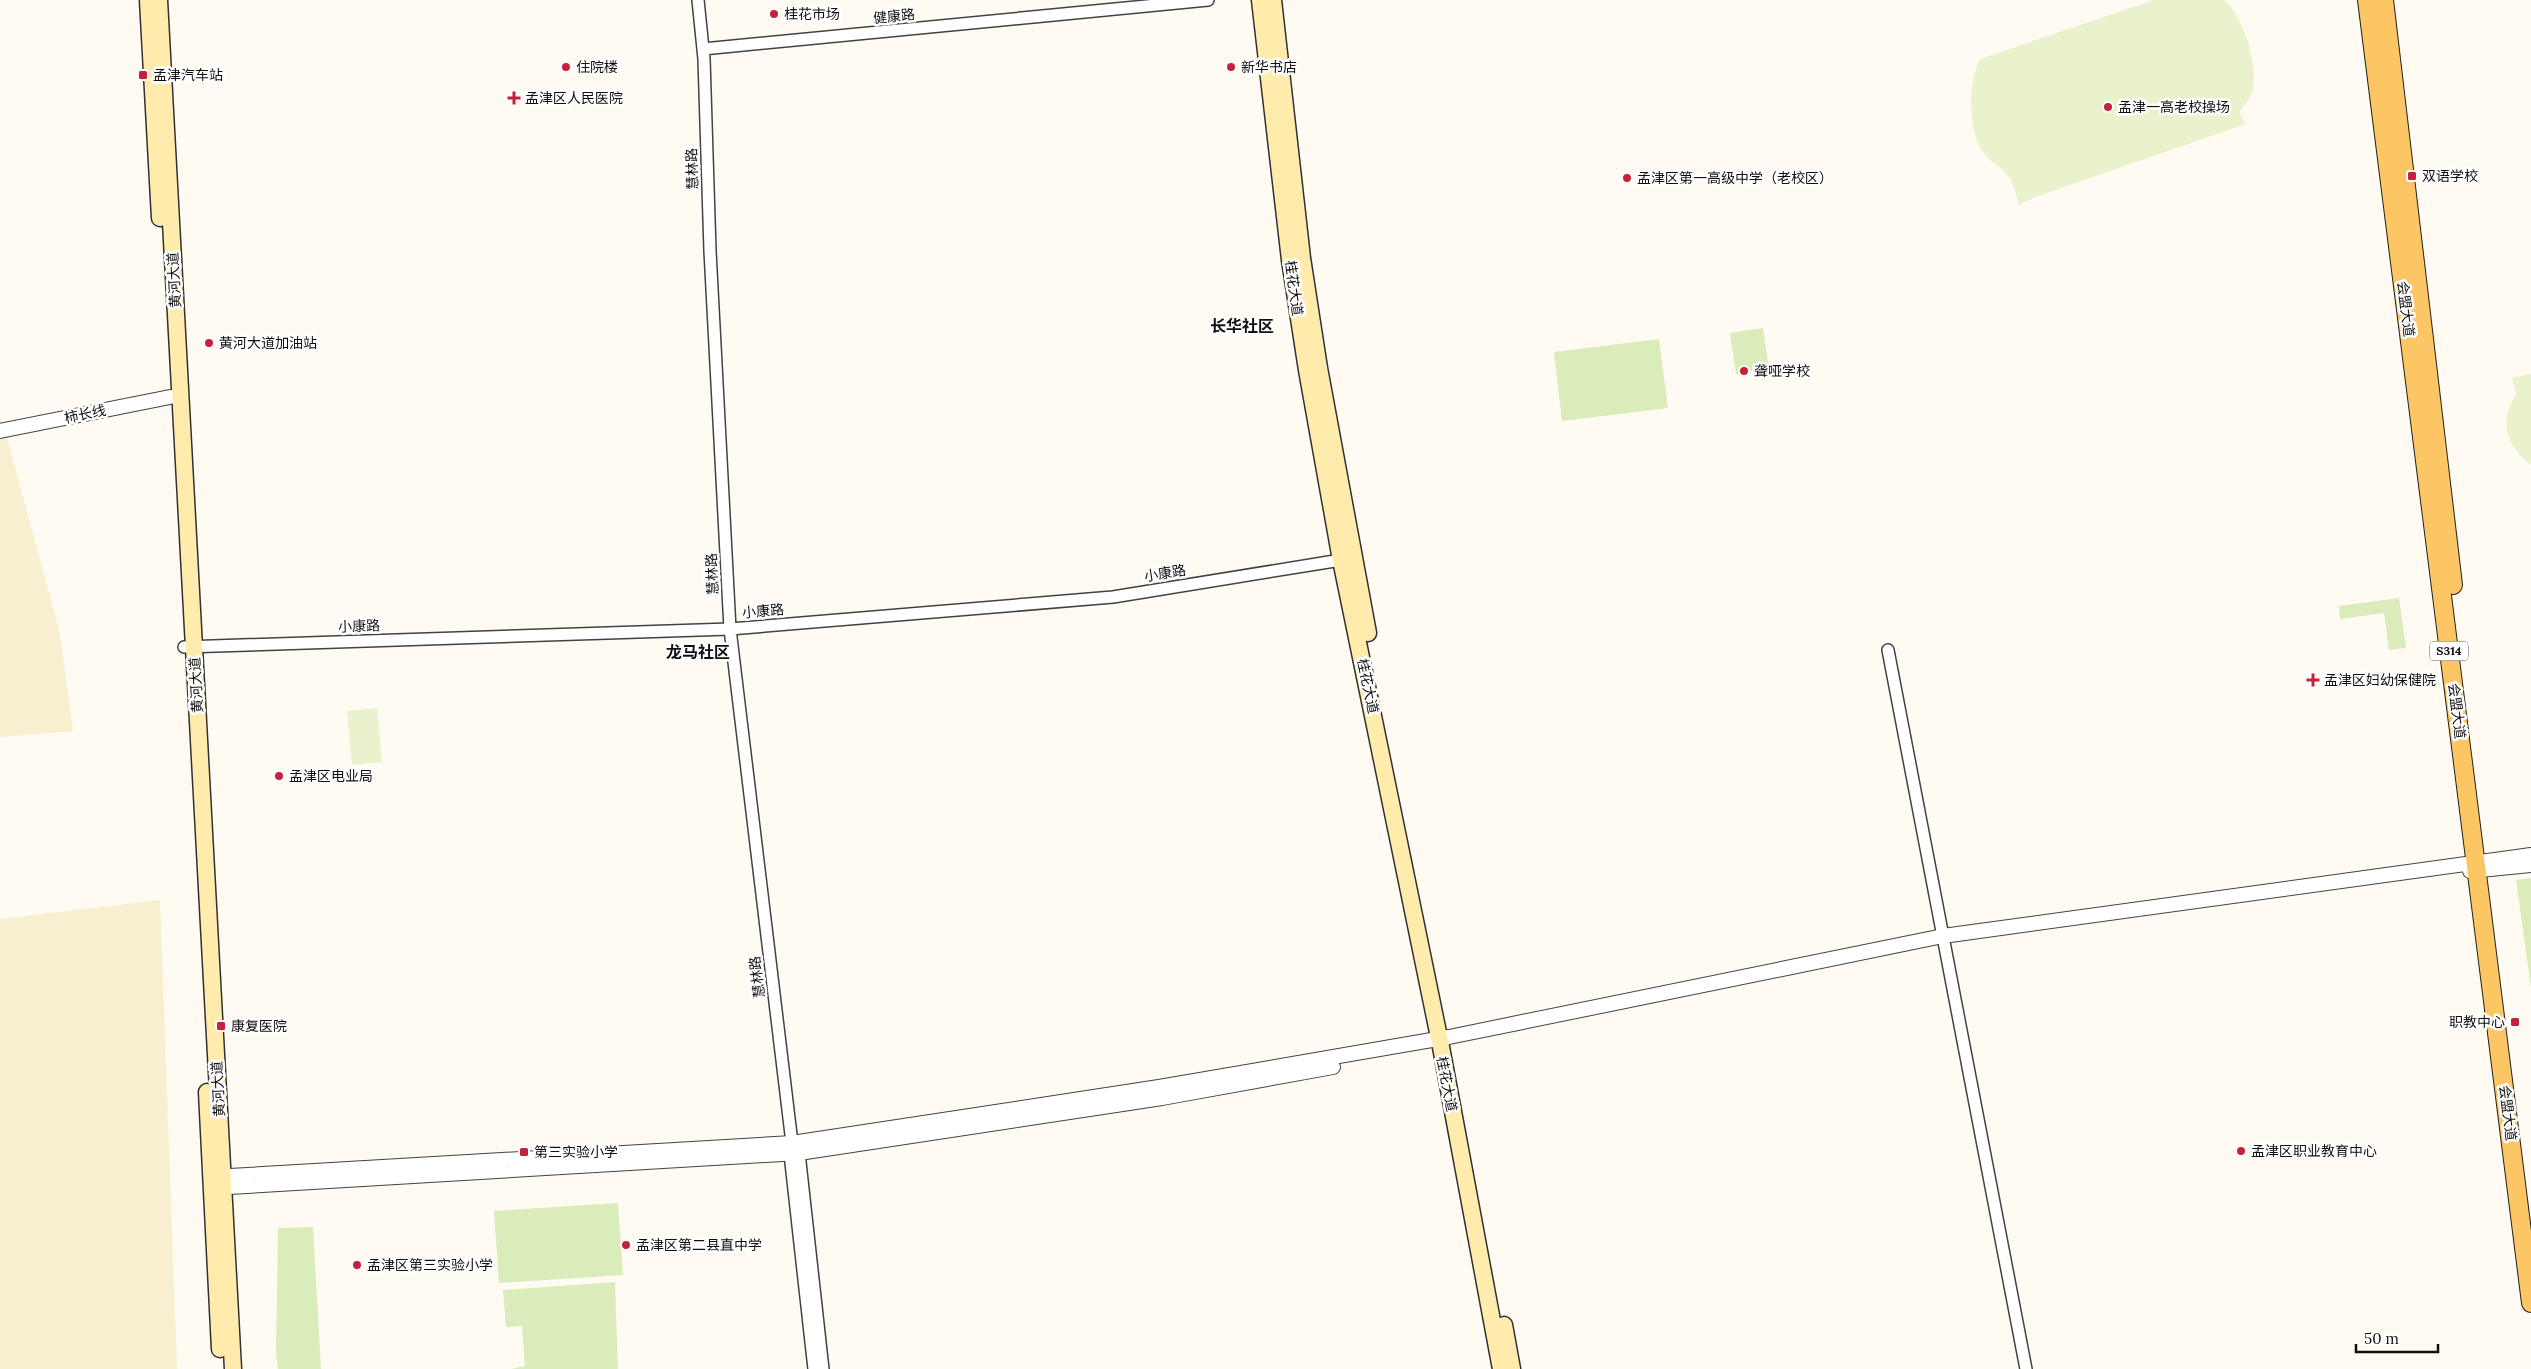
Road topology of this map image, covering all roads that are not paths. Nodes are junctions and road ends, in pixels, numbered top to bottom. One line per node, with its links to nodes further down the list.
1 (148, 0): 10 (main road, 黄河大道)
2 (159, 0): 22 (main road, 黄河大道)
3 (698, 0): 9 (street, 慧林路)
4 (1208, 0): 9 (street, 健康路)
5 (1260, 0): 12 (main road, 桂花大道)
6 (1273, 0): 20 (main road, 桂花大道)
7 (2367, 0): 17 (main road, 会盟大道 / S314)
8 (2384, 0): 17 (main road, 会盟大道 / S314)
9 (703, 50): 13 (street, 慧林路)
10 (170, 397): 11 (street, 柿长线); 14 (main road, 黄河大道)
11 (0, 431)
12 (1341, 560): 13 (street, 小康路); 20 (main road, 桂花大道)
13 (730, 629): 14 (street, 小康路); 21 (street, 慧林路)
14 (184, 647): 22 (main road, 黄河大道)
15 (1888, 650): 19 (street)
16 (2531, 855): 17 (street)
17 (2482, 865): 18 (street); 19 (street); 23 (main road, 会盟大道 / S314); 24 (main road, 会盟大道 / S314)
18 (2531, 865)
19 (1944, 940): 20 (street); 31 (street)
20 (1445, 1042): 21 (street); 29 (main road, 桂花大道); 30 (main road, 桂花大道)
21 (794, 1150): 22 (street); 27 (street, 慧林路); 28 (street, 慧林路)
22 (217, 1182): 25 (main road, 黄河大道); 26 (main road, 黄河大道)
23 (2531, 1216)
24 (2531, 1303)
25 (222, 1369)
26 (233, 1369)
27 (814, 1369)
28 (823, 1369)
29 (1501, 1369)
30 (1512, 1369)
31 (2026, 1369)

